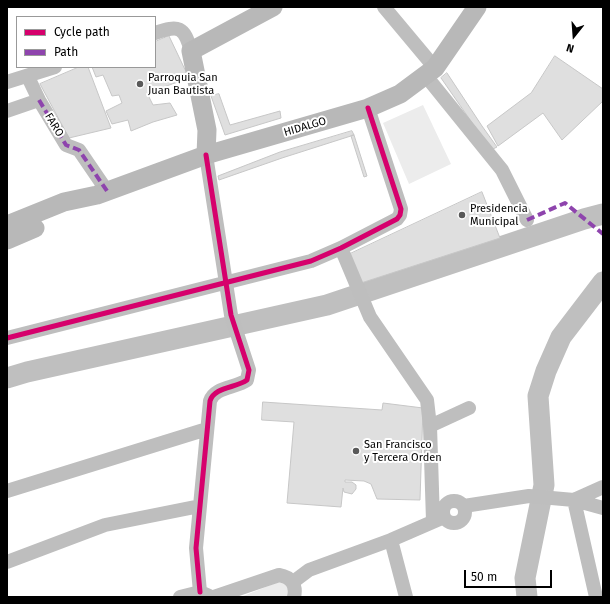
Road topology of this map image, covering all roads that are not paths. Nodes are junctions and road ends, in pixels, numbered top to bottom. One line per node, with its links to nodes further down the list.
1 (273, 7): 5 (main road)
2 (384, 7): 7 (street)
3 (477, 7): 7 (main road, HIDALGO)
4 (156, 33): 5 (street)
5 (191, 51): 13 (main road)
6 (53, 68): 8 (street)
7 (430, 72): 11 (main road, HIDALGO); 15 (street)
8 (28, 76): 9 (street); 10 (street, FARO)
9 (7, 82)
10 (38, 100): 12 (street); 14 (street, FARO)
11 (368, 108): 13 (main road, HIDALGO); 18 (street)
12 (7, 111)
13 (206, 156): 14 (main road, HIDALGO); 19 (street)
14 (102, 193): 16 (main road, HIDALGO); 17 (main road, HIDALGO)
15 (527, 220)
16 (7, 225)
17 (7, 240)
18 (341, 248): 19 (street); 22 (street)
19 (225, 283): 20 (street); 23 (street)
20 (7, 338)
21 (469, 408): 22 (street)
22 (430, 426): 29 (street)
23 (207, 429): 25 (street); 27 (street)
24 (603, 487): 26 (street)
25 (7, 491)
26 (574, 500): 28 (street); 29 (street); 37 (street)
27 (200, 506): 31 (street); 33 (street)
28 (603, 508)
29 (438, 519): 30 (street)
30 (391, 540): 32 (street); 36 (street)
31 (7, 562)
32 (293, 582): 33 (street); 35 (street)
33 (208, 595): 34 (street)
34 (180, 597)
35 (294, 597)
36 (406, 597)
37 (596, 597)

